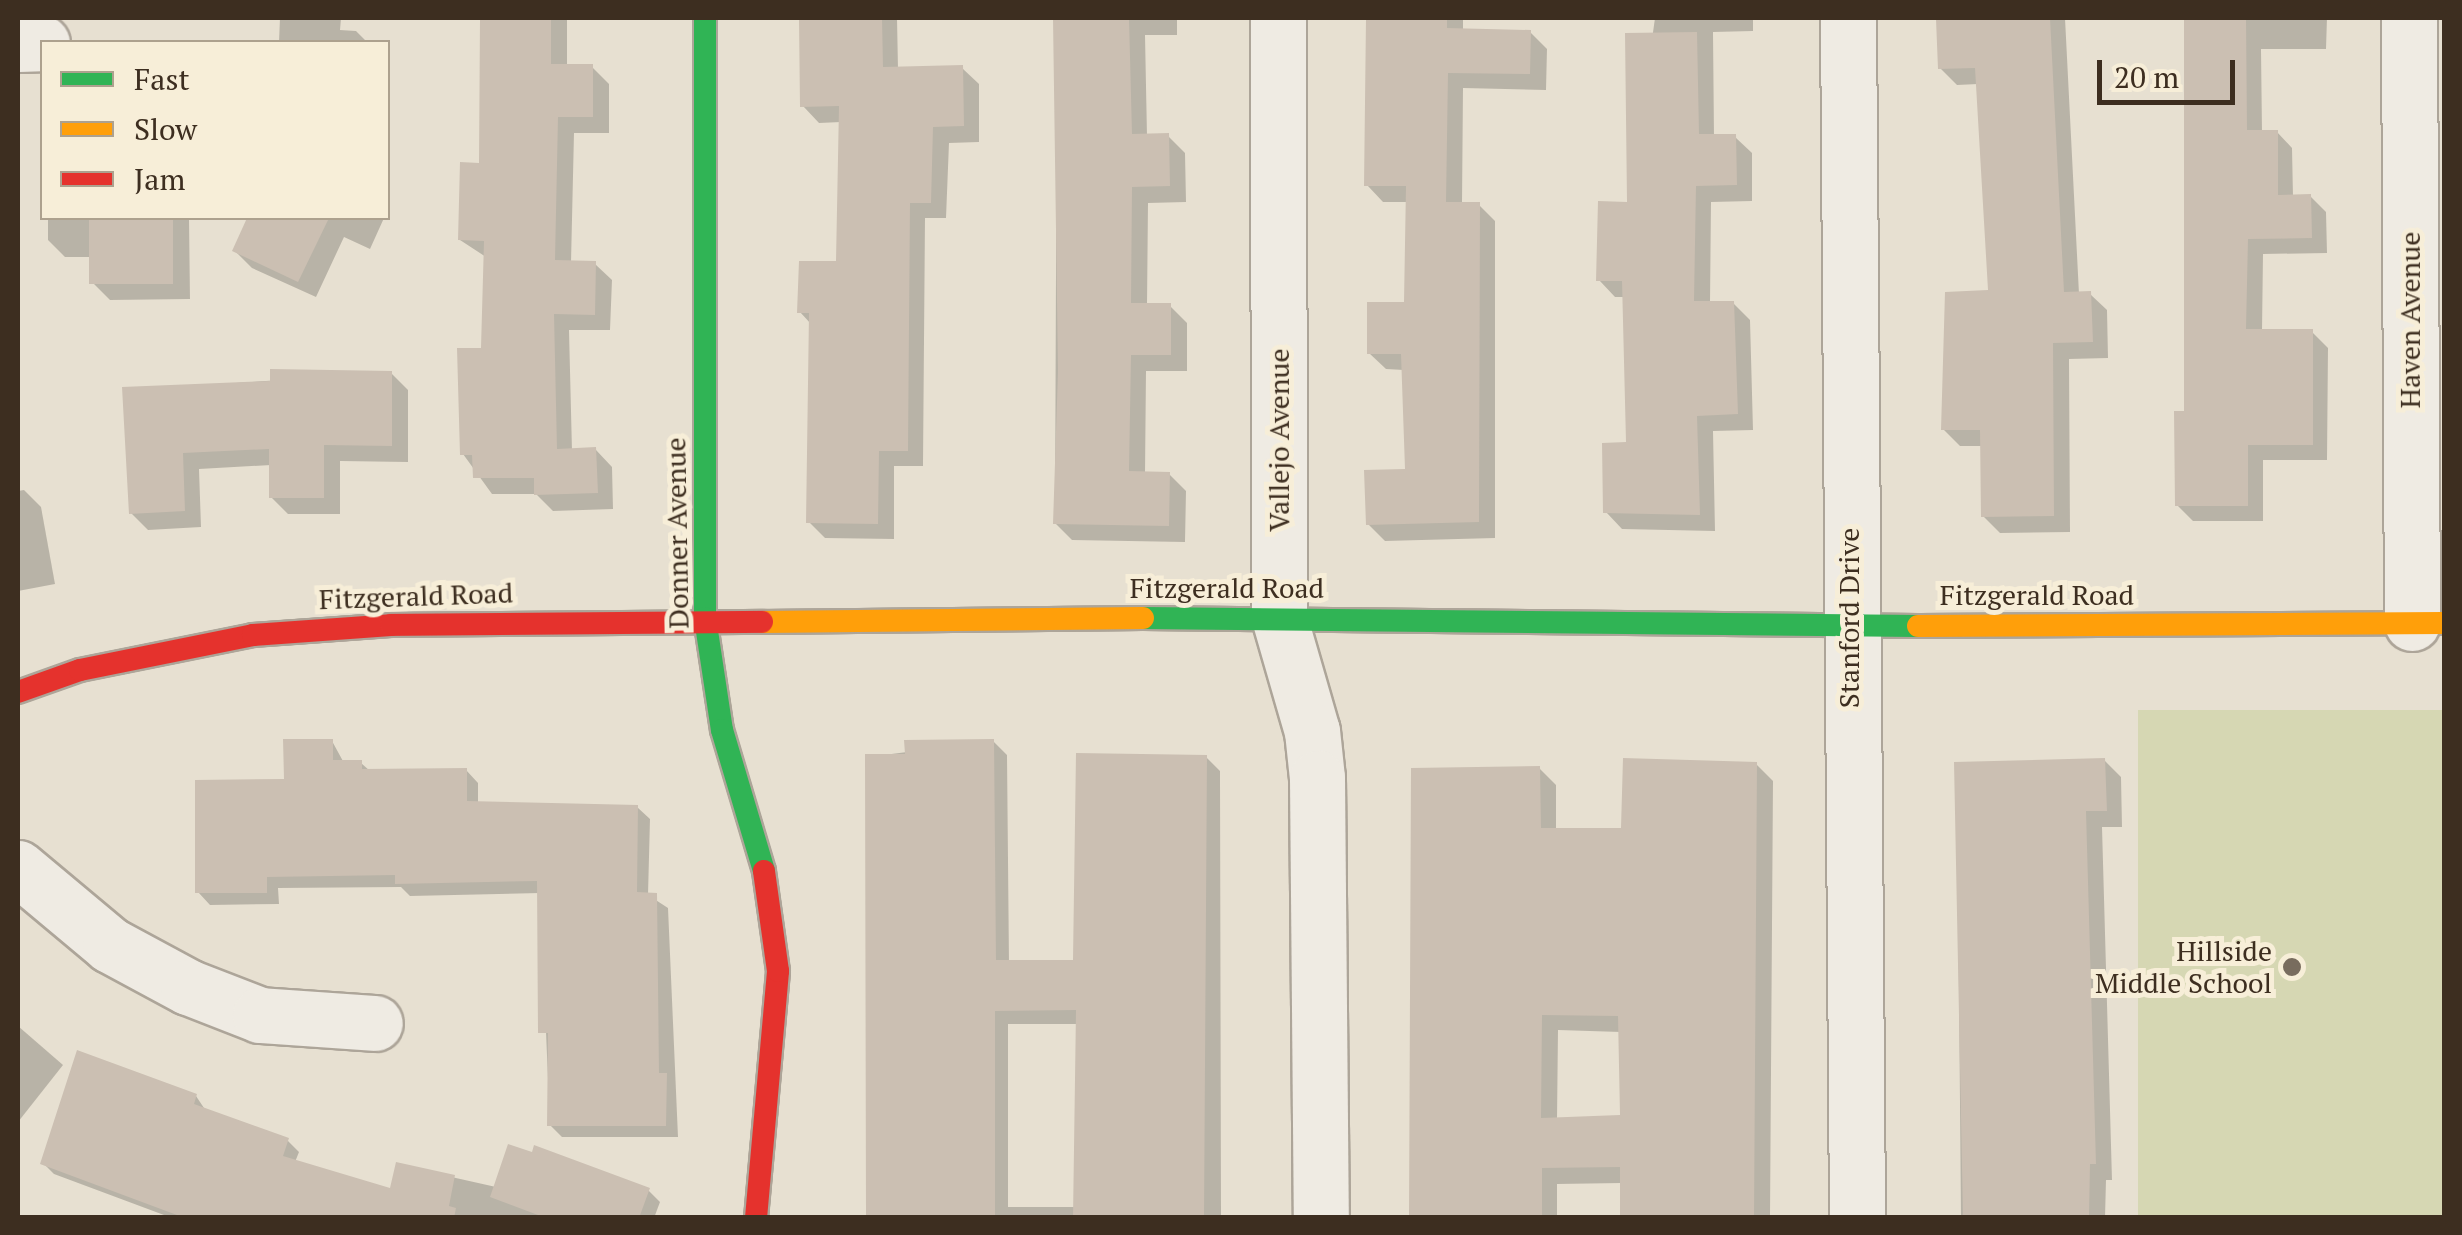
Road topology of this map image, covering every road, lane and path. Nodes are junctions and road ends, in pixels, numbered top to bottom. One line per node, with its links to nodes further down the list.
1 (706, 18): 6 (main road, Donner Avenue)
2 (1278, 18): 5 (street, Vallejo Avenue)
3 (1848, 18): 8 (street, Stanford Drive)
4 (2421, 35): 7 (street, Haven Avenue)
5 (1279, 617): 6 (main road, Fitzgerald Road); 8 (main road, Fitzgerald Road); 13 (street, Vallejo Avenue)
6 (704, 618): 9 (main road, Fitzgerald Road); 12 (main road, Donner Avenue)
7 (2428, 623): 8 (main road, Fitzgerald Road)
8 (1848, 626): 14 (street, Stanford Drive)
9 (18, 692)
10 (18, 868): 11 (street)
11 (375, 1023)
12 (756, 1218)
13 (1321, 1218)
14 (1857, 1218)

